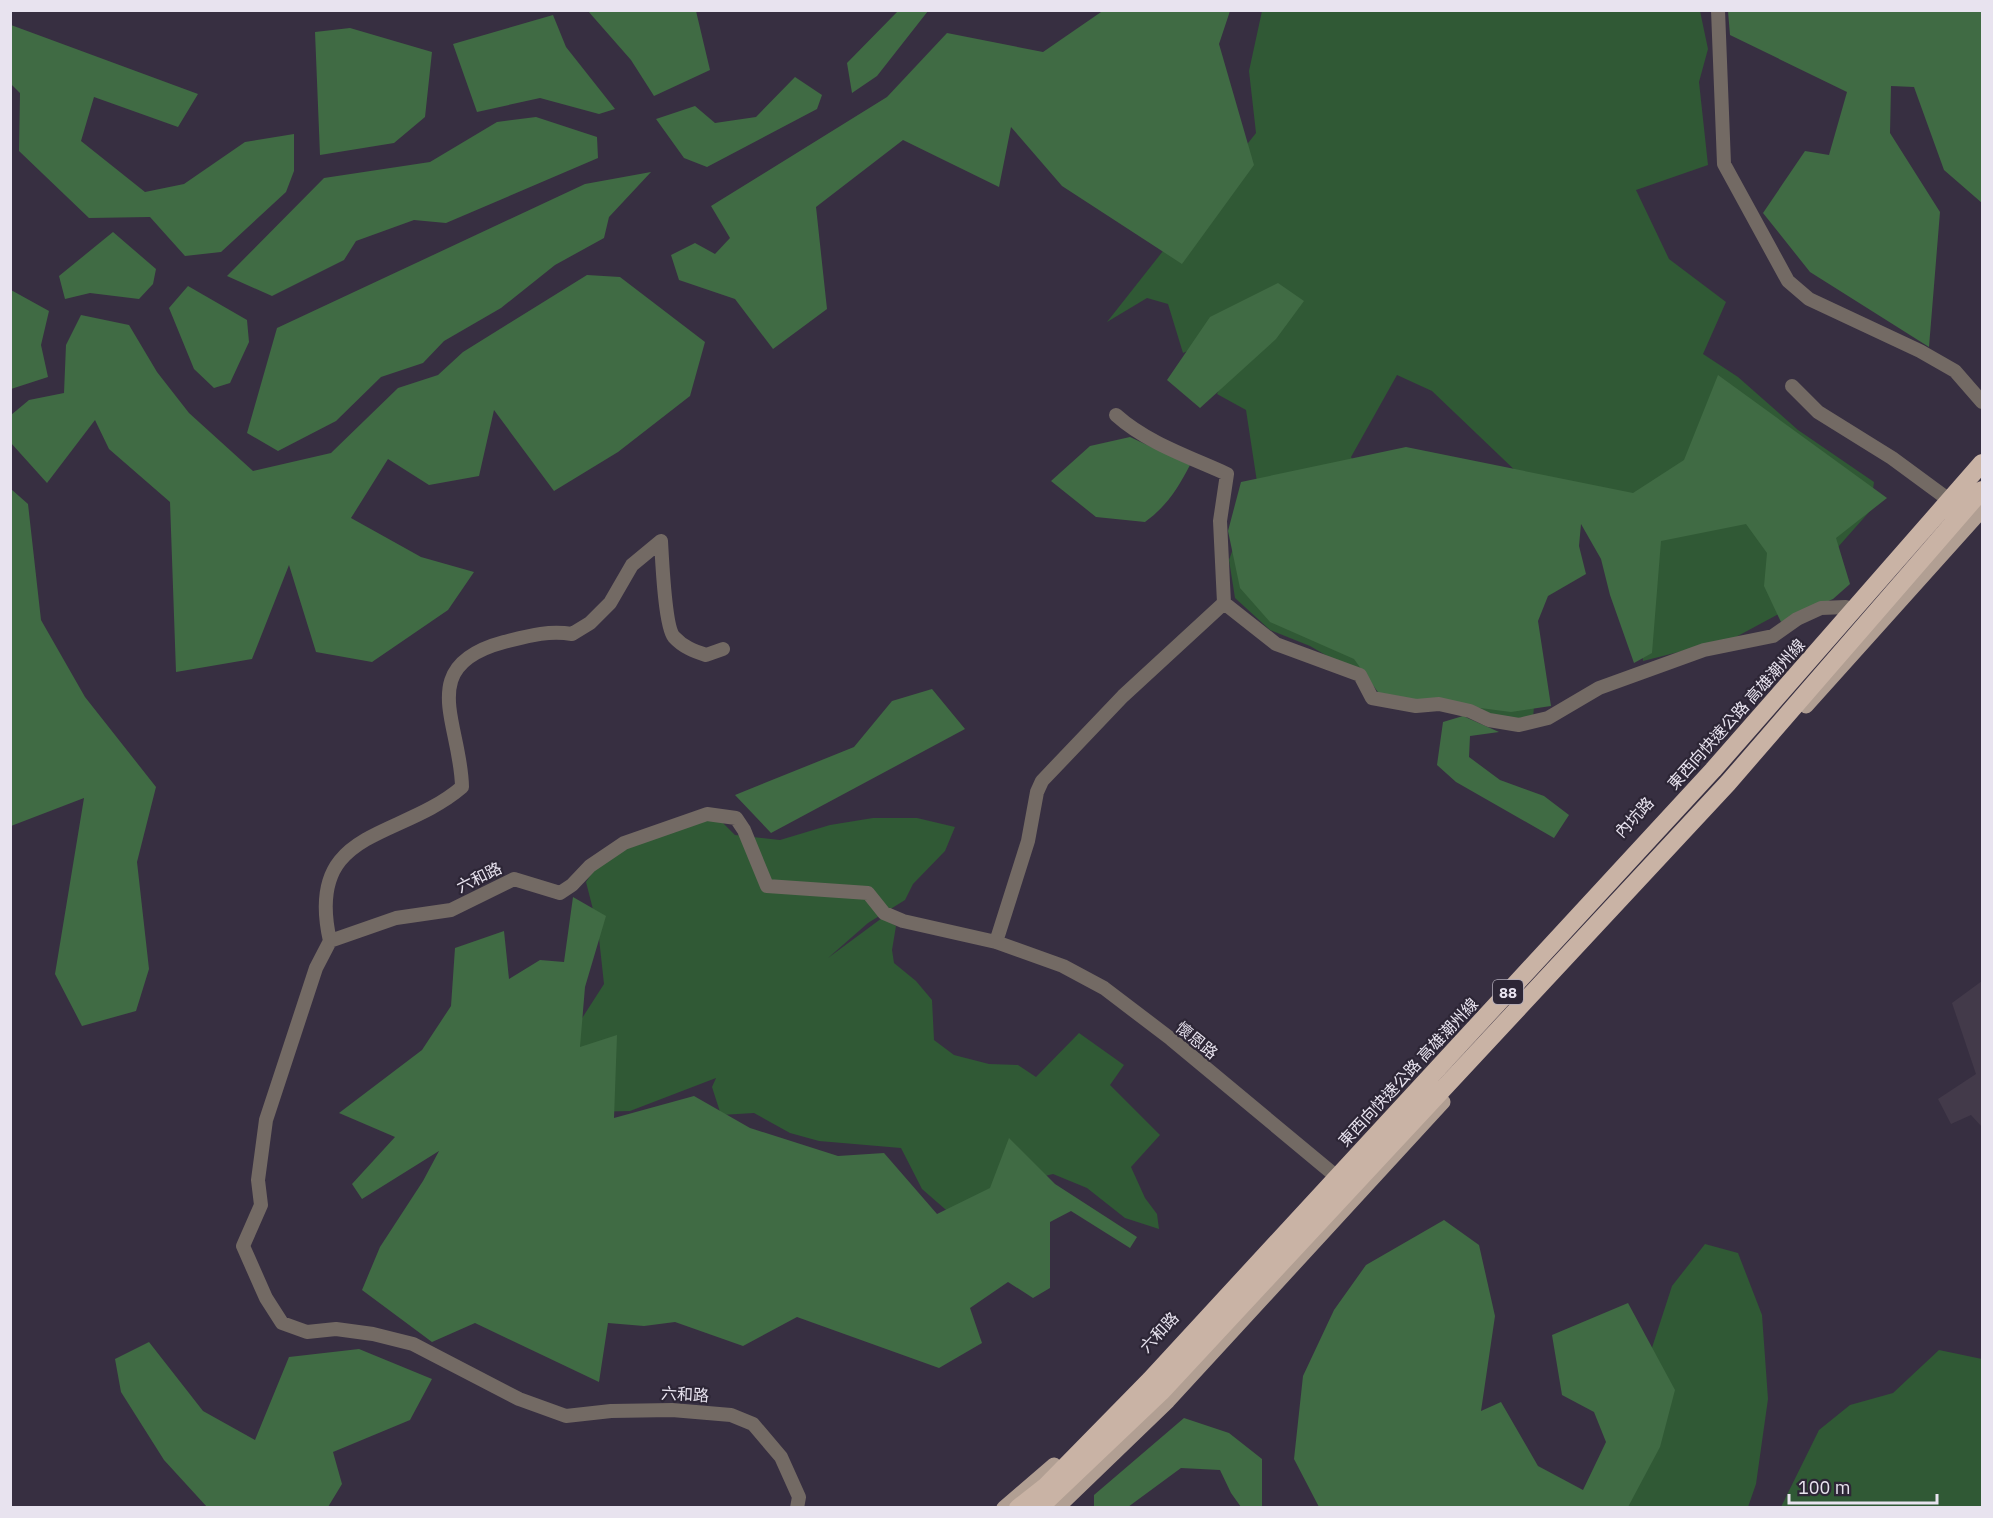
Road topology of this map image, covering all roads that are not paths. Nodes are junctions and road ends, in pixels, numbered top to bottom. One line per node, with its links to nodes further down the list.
1 (1718, 10): 3 (street)
2 (1792, 386): 8 (street)
3 (1983, 402)
4 (1116, 415): 10 (street)
5 (1983, 456): 8 (main road, 內坑路)
6 (1983, 463): 19 (highway, 東西向快速公路 高雄潮州線 / 88, bridge)
7 (1983, 490): 20 (highway, 88, bridge)
8 (1945, 497): 11 (main road, 內坑路)
9 (1983, 510): 16 (main road)
10 (1224, 603): 11 (street); 14 (street)
11 (1846, 607): 15 (main road, 內坑路)
12 (723, 649): 13 (street)
13 (330, 941): 14 (street, 六和路); 17 (street, 六和路)
14 (996, 942): 15 (street, 懷恩路)
15 (1331, 1172): 16 (street, 懷恩路); 18 (main road, 六和路)
16 (1358, 1195): 21 (main road)
17 (797, 1508)
18 (1004, 1508)
19 (1018, 1508)
20 (1039, 1508)
21 (1057, 1508)

